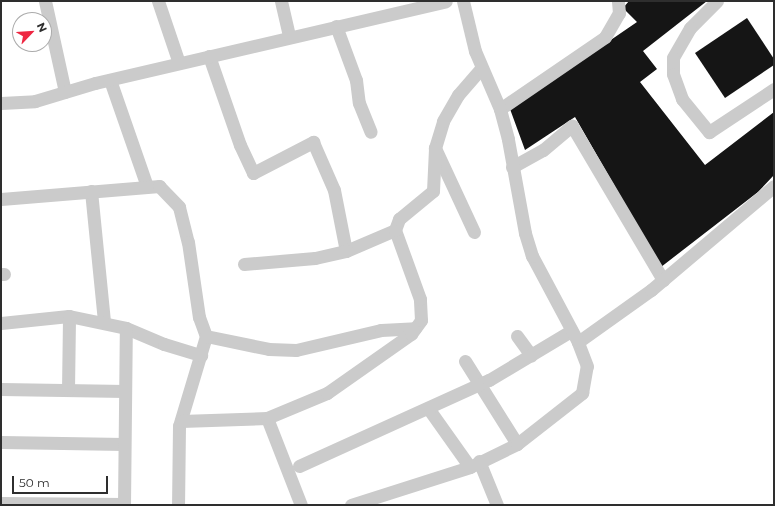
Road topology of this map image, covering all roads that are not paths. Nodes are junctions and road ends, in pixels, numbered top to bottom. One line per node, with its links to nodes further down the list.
1 (45, 1): 16 (street)
2 (158, 1): 12 (street)
3 (281, 1): 10 (street)
4 (446, 1): 8 (street)
5 (463, 1): 13 (street)
6 (618, 1): 18 (street)
7 (717, 1): 15 (street)
8 (426, 3): 9 (street)
9 (336, 26): 10 (street); 19 (street)
10 (289, 37): 11 (street)
11 (209, 56): 12 (street); 28 (street)
12 (179, 63): 14 (street)
13 (481, 69): 18 (street); 20 (street)
14 (110, 80): 16 (street); 22 (street)
15 (774, 88)
16 (65, 92): 17 (street)
17 (1, 103)
18 (500, 109): 21 (street)
19 (371, 132)
20 (436, 148): 26 (street); 27 (street)
21 (512, 167): 30 (street); 36 (street)
22 (147, 186): 24 (street); 37 (street)
23 (774, 186): 30 (street)
24 (91, 191): 25 (street); 32 (street)
25 (1, 199)
26 (395, 230): 28 (street); 35 (street)
27 (474, 232)
28 (346, 251): 29 (street)
29 (244, 264)
30 (663, 280): 39 (street)
31 (69, 316): 32 (street); 33 (street); 45 (street)
32 (104, 322): 34 (street)
33 (1, 323)
34 (126, 328): 40 (street); 46 (street)
35 (415, 328): 37 (street); 48 (street)
36 (571, 331): 39 (street); 41 (street)
37 (206, 336): 40 (street)
38 (517, 336): 41 (street)
39 (578, 342): 52 (street)
40 (201, 355): 49 (street)
41 (531, 355): 43 (street)
42 (465, 361): 43 (street)
43 (478, 385): 47 (street); 52 (street)
44 (1, 389): 45 (street)
45 (68, 390): 46 (street)
46 (125, 391): 51 (street)
47 (428, 408): 53 (street); 54 (street)
48 (267, 418): 49 (street); 58 (street)
49 (181, 421): 57 (street)
50 (1, 442): 51 (street)
51 (124, 444): 56 (street)
52 (517, 444): 53 (street)
53 (474, 464): 59 (street); 60 (street)
54 (299, 466)
55 (1, 503): 56 (street)
56 (124, 505)
57 (178, 505)
58 (301, 505)
59 (351, 505)
60 (497, 505)

